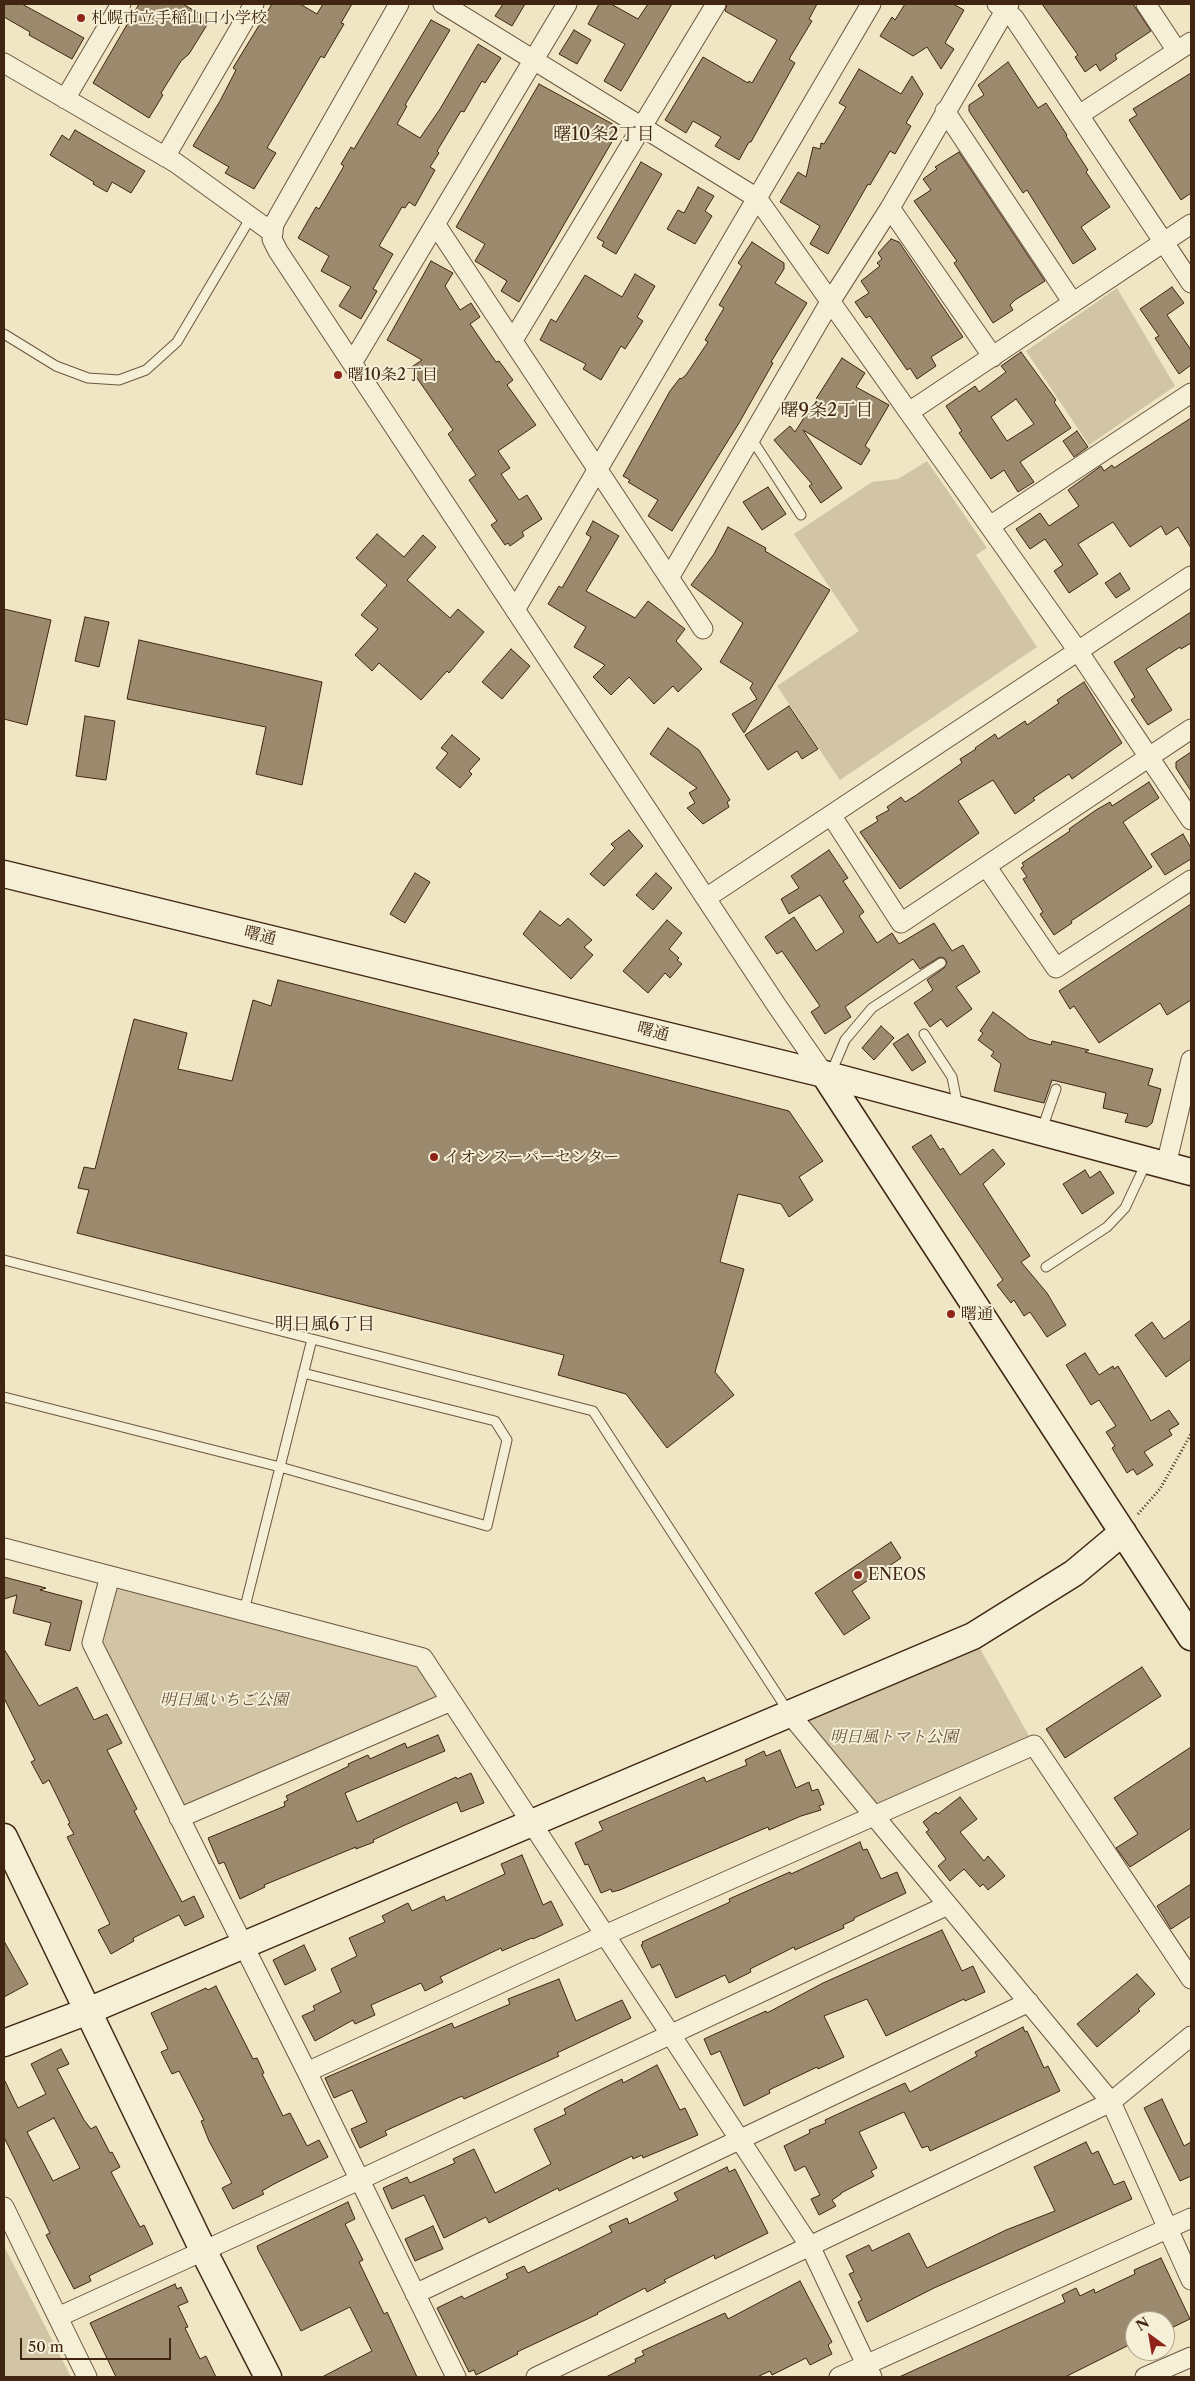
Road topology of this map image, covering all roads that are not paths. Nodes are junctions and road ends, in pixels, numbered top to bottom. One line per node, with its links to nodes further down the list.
1 (121, 4): 13 (street)
2 (254, 4): 17 (street)
3 (399, 4): 23 (street)
4 (443, 4): 11 (street)
5 (567, 4): 11 (street)
6 (716, 4): 16 (street)
7 (871, 4): 18 (street)
8 (1146, 4): 10 (street)
9 (1004, 6): 14 (street); 15 (street)
10 (1184, 47): 15 (street)
11 (534, 60): 16 (street); 22 (street)
12 (4, 63): 13 (street)
13 (65, 99): 17 (street)
14 (944, 111): 19 (street); 27 (street)
15 (1079, 116): 24 (street)
16 (642, 127): 18 (street); 29 (street)
17 (166, 157): 20 (street)
18 (757, 198): 26 (street); 35 (street)
19 (890, 208): 26 (street); 30 (street)
20 (250, 217): 23 (street); 28 (lane)
21 (1191, 224): 24 (street)
22 (436, 225): 29 (street); 31 (street)
23 (273, 233): 31 (street)
24 (1164, 242): 25 (street); 27 (street)
25 (1191, 283)
26 (830, 302): 33 (street); 34 (street)
27 (1073, 303): 30 (street)
28 (4, 334)
29 (513, 340): 35 (street)
30 (993, 357): 33 (street)
31 (352, 363): 40 (street)
32 (1191, 393): 37 (street)
33 (909, 412): 37 (street)
34 (751, 438): 36 (lane); 39 (street)
35 (598, 469): 39 (street); 40 (street)
36 (801, 514)
37 (990, 526): 42 (street)
38 (1191, 576): 42 (street)
39 (669, 578): 41 (street)
40 (515, 610): 50 (street)
41 (703, 629)
42 (1078, 651): 44 (street); 45 (street)
43 (1191, 729): 44 (street)
44 (1149, 757): 46 (street); 47 (street)
45 (830, 816): 47 (street); 50 (street)
46 (1191, 820)
47 (986, 866): 49 (street)
48 (4, 874): 54 (street, 曙通)
49 (1191, 880)
50 (706, 898): 54 (street)
51 (941, 963): 54 (lane)
52 (924, 1034): 56 (lane)
53 (1191, 1060): 58 (street)
54 (827, 1074): 56 (street, 曙通); 66 (street)
55 (1056, 1089): 57 (lane)
56 (959, 1110): 57 (street, 曙通)
57 (1042, 1132): 58 (street, 曙通)
58 (1157, 1163): 59 (street, 曙通); 61 (lane)
59 (1191, 1172)
60 (4, 1260): 62 (lane)
61 (1046, 1267)
62 (312, 1339): 63 (lane); 72 (lane)
63 (303, 1373): 65 (lane); 65 (lane)
64 (4, 1397): 65 (lane)
65 (280, 1467): 69 (lane)
66 (1123, 1532): 70 (street); 72 (street)
67 (4, 1548): 68 (street)
68 (110, 1576): 69 (street); 74 (street)
69 (244, 1611): 71 (street)
70 (1191, 1637)
71 (451, 1700): 74 (street); 75 (street)
72 (789, 1713): 73 (street); 75 (street)
73 (873, 1815): 77 (street); 78 (street); 80 (street)
74 (179, 1818): 79 (street)
75 (531, 1823): 78 (street); 79 (street)
76 (4, 1837): 82 (street)
77 (948, 1905): 81 (street); 83 (street)
78 (605, 1935): 83 (street); 86 (street)
79 (243, 1945): 82 (street); 86 (street)
80 (1191, 1979)
81 (1029, 2002): 87 (street); 88 (street)
82 (88, 2011): 85 (street); 94 (street)
83 (670, 2035): 88 (street); 89 (street)
84 (1191, 2036): 87 (street)
85 (4, 2043)
86 (307, 2072): 89 (street)
87 (1111, 2102): 92 (street); 93 (street)
88 (740, 2140): 93 (street); 96 (street)
89 (359, 2180): 94 (street); 96 (street)
90 (4, 2207): 97 (street)
91 (1191, 2218): 92 (street)
92 (1168, 2229): 95 (street); 99 (street)
93 (811, 2248): 99 (street); 103 (street)
94 (203, 2250): 97 (street); 101 (street)
95 (1191, 2280)
96 (415, 2294): 102 (street)
97 (58, 2317): 100 (street)
98 (1191, 2357): 105 (street)
99 (869, 2371): 104 (street)
100 (87, 2377)
101 (268, 2377)
102 (456, 2377)
103 (536, 2377)
104 (839, 2377)
105 (1145, 2377)

